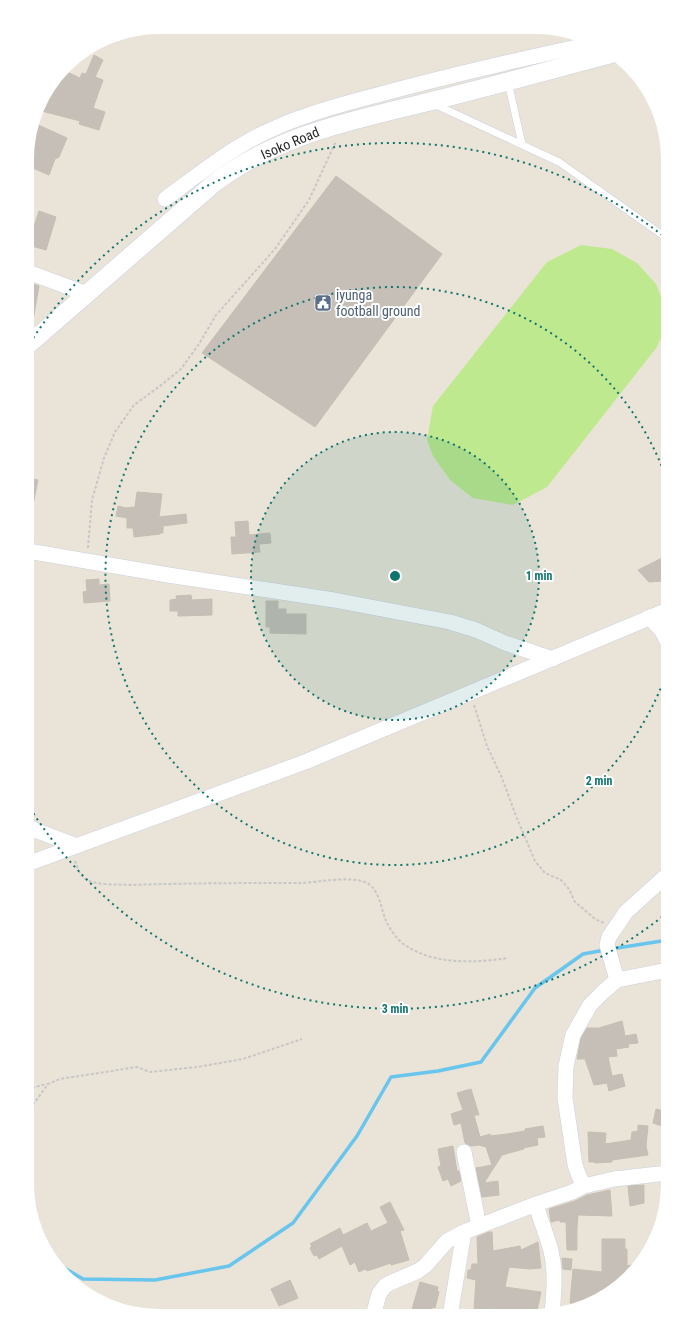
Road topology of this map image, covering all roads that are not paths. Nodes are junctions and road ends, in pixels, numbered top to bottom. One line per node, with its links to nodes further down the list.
1 (586, 45): 6 (street)
2 (606, 55): 3 (street, Isoko Road)
3 (508, 81): 4 (street, Isoko Road); 5 (lane)
4 (428, 102): 5 (lane); 9 (street, Isoko Road)
5 (522, 144): 7 (lane)
6 (165, 199)
7 (661, 235)
8 (34, 274): 9 (street)
9 (86, 294): 10 (street, Isoko Road)
10 (34, 340)
11 (34, 552): 15 (street)
12 (661, 613): 13 (street)
13 (650, 617): 14 (street); 15 (street)
14 (661, 630)
15 (553, 659): 17 (street)
16 (34, 830): 17 (street)
17 (73, 847): 18 (street)
18 (34, 861)
19 (661, 880): 21 (street)
20 (661, 971): 21 (street)
21 (617, 980): 24 (street)
22 (464, 1152): 26 (street)
23 (661, 1174): 24 (street)
24 (584, 1186): 25 (street)
25 (536, 1204): 26 (street); 28 (street)
26 (479, 1226): 27 (street)
27 (464, 1232): 29 (street); 30 (street)
28 (552, 1308)
29 (375, 1309)
30 (451, 1309)

